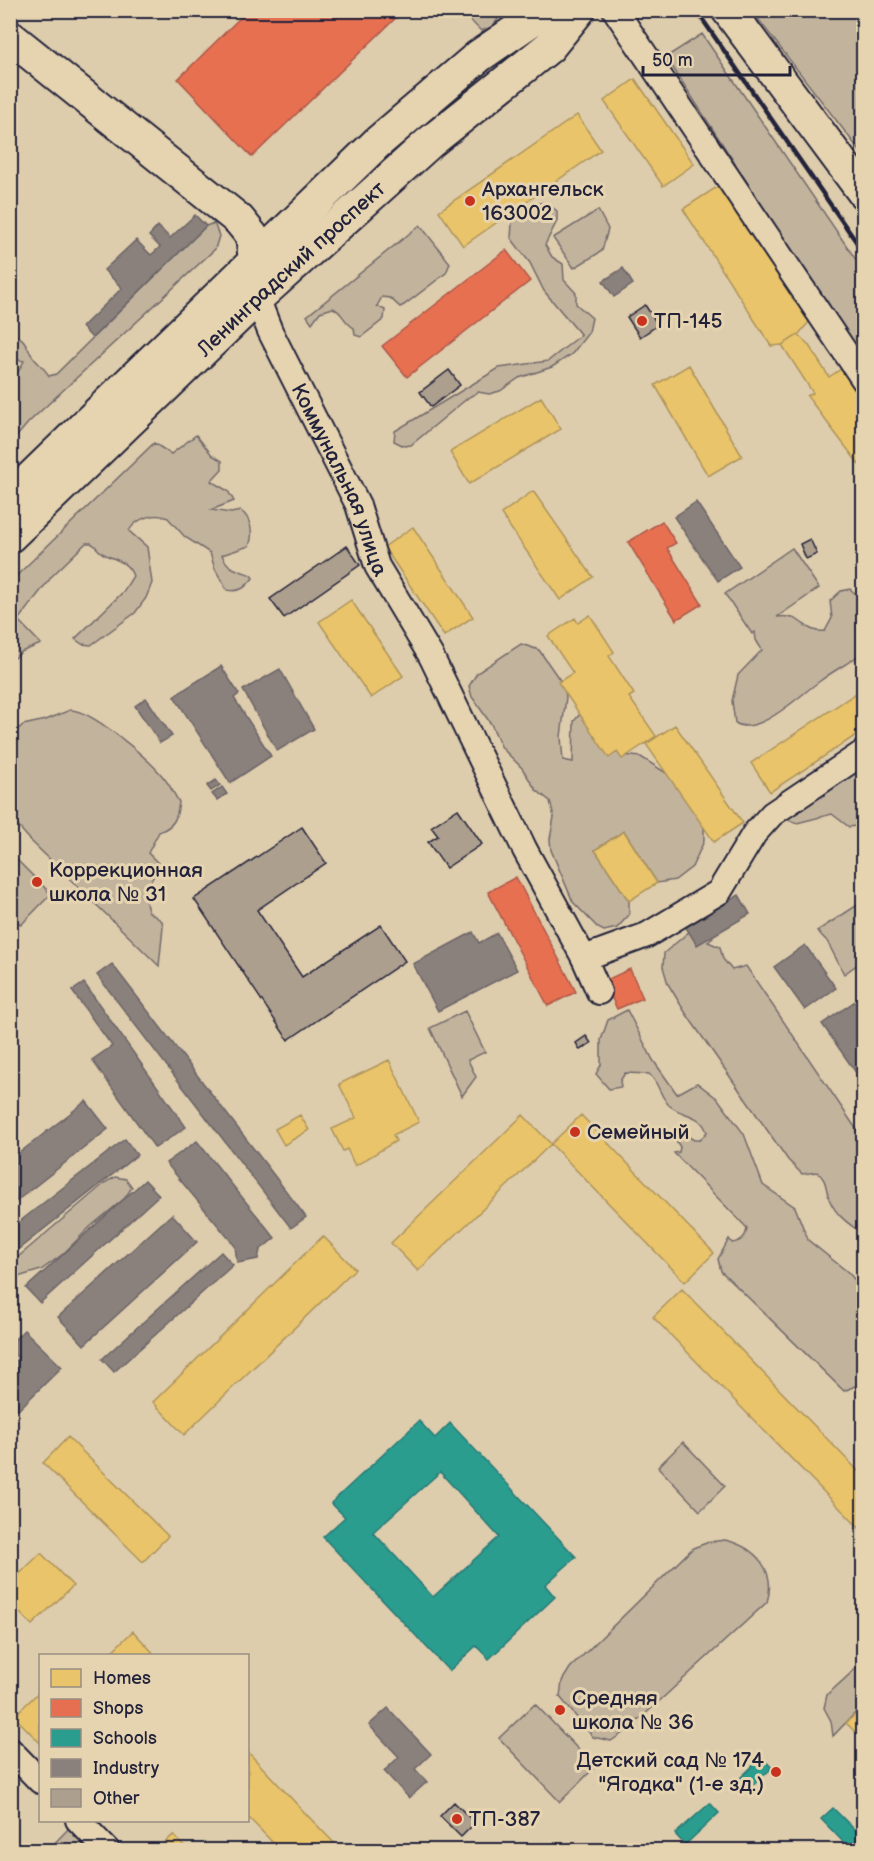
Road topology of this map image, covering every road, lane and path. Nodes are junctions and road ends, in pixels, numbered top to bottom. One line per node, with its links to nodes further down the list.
1 (546, 10): 7 (main road, Ленинградский проспект)
2 (579, 10): 8 (main road, Ленинградский проспект)
3 (615, 10): 9 (street)
4 (728, 10): 6 (main road)
5 (10, 37): 7 (main road, Коммунальная улица)
6 (864, 193)
7 (256, 258): 8 (main road, Коммунальная улица); 10 (main road, Ленинградский проспект)
8 (257, 298): 11 (main road, Ленинградский проспект); 13 (street, Коммунальная улица)
9 (864, 380)
10 (10, 498)
11 (10, 536)
12 (864, 752): 13 (street)
13 (584, 958): 14 (street, Коммунальная улица)
14 (599, 993)
15 (10, 1750): 16 (street)
16 (39, 1780)
17 (79, 1822): 18 (street)
18 (107, 1851)

